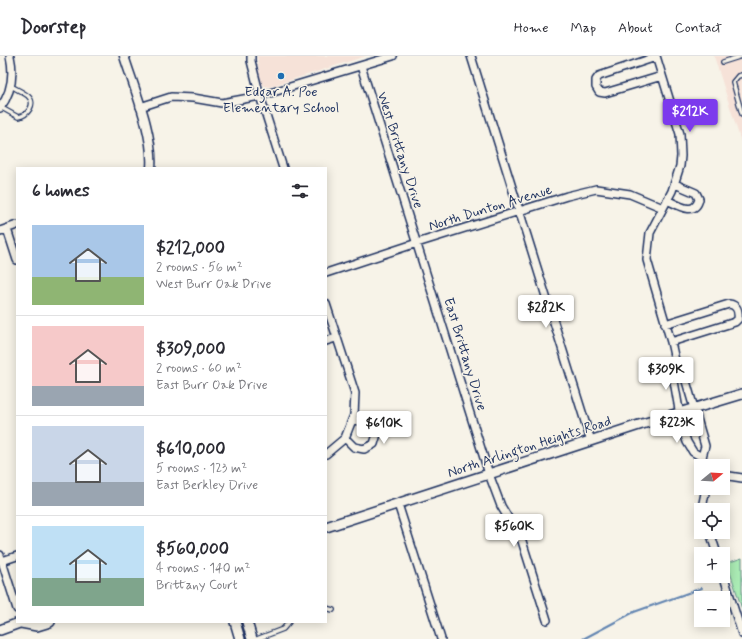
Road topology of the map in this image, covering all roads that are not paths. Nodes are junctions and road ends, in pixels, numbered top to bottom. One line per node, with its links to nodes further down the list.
1 (10, 56): 12 (street)
2 (124, 56): 15 (street)
3 (251, 56): 13 (street)
4 (392, 56): 9 (street)
5 (470, 56): 22 (street)
6 (656, 56): 11 (street); 11 (street)
7 (742, 56): 8 (lane)
8 (723, 62)
9 (361, 66): 13 (street); 25 (street, West Brittany Drive)
10 (742, 74): 16 (lane)
11 (662, 76): 19 (street)
12 (11, 86): 14 (street); 14 (lane)
13 (260, 96): 15 (street); 18 (street)
14 (0, 107)
15 (140, 107): 17 (street)
16 (742, 114)
17 (152, 167)
18 (283, 167)
19 (675, 184): 20 (street); 20 (street)
20 (667, 200): 21 (street)
21 (663, 208): 22 (street, North Dunton Avenue); 29 (street)
22 (520, 211): 25 (street, North Dunton Avenue); 39 (street)
23 (16, 225): 24 (street)
24 (4, 230): 26 (street)
25 (417, 243): 27 (street, North Dunton Avenue); 42 (street, East Brittany Drive)
26 (16, 258)
27 (327, 273)
28 (327, 307): 30 (street)
29 (665, 324): 32 (street); 32 (street)
30 (336, 338): 31 (street); 37 (street)
31 (327, 341)
32 (671, 342): 33 (street)
33 (678, 374): 35 (street); 36 (street)
34 (742, 394): 35 (main road, North Arlington Heights Road)
35 (694, 408): 36 (main road, North Arlington Heights Road); 41 (street)
36 (678, 413): 39 (main road, North Arlington Heights Road); 41 (street)
37 (352, 420): 38 (street); 38 (street)
38 (345, 438): 40 (street)
39 (591, 441): 42 (main road, North Arlington Heights Road)
40 (327, 453)
41 (702, 457)
42 (490, 474): 45 (main road, North Arlington Heights Road); 53 (street, East Brittany Drive)
43 (730, 476): 44 (street)
44 (742, 478)
45 (398, 504): 46 (main road, North Arlington Heights Road); 65 (street)
46 (327, 527)
47 (16, 556): 48 (street)
48 (1, 558): 50 (street)
49 (726, 583): 61 (street)
50 (16, 606)
51 (327, 608): 52 (lane)
52 (333, 610)
53 (547, 620)
54 (18, 623): 60 (main road)
55 (25, 623): 56 (main road)
56 (46, 623)
57 (235, 623): 62 (main road)
58 (247, 623): 63 (main road)
59 (288, 623): 64 (lane)
60 (0, 630)
61 (742, 634)
62 (240, 639)
63 (252, 639)
64 (257, 639)
65 (441, 639)

